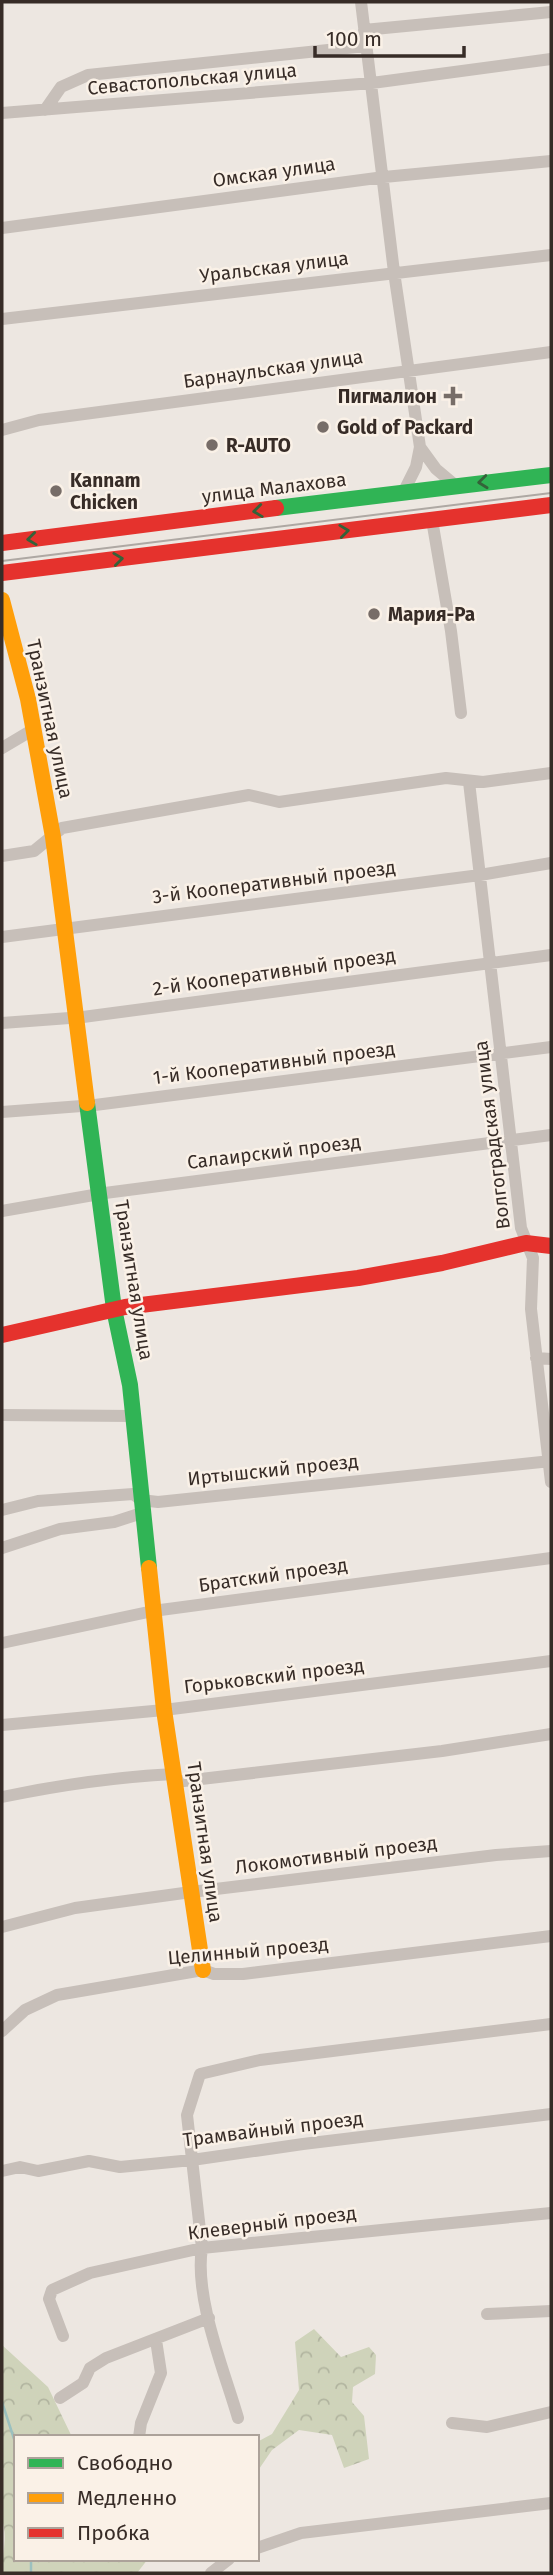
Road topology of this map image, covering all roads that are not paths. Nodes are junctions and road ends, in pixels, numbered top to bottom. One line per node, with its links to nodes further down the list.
1 (361, 2): 3 (street)
2 (551, 12): 3 (street)
3 (364, 30): 4 (street)
4 (366, 46): 6 (street); 7 (street, Севастопольская улица)
5 (551, 60): 6 (street, Севастопольская улица)
6 (372, 83): 7 (street, Севастопольская улица); 10 (street)
7 (45, 110): 8 (street, Севастопольская улица)
8 (2, 113)
9 (551, 161): 10 (street, Омская улица)
10 (384, 177): 11 (street, Омская улица); 13 (street)
11 (2, 228)
12 (551, 255): 13 (street, Уральская улица)
13 (394, 272): 14 (street, Уральская улица); 16 (street)
14 (2, 319)
15 (551, 352): 16 (street, Барнаульская улица)
16 (408, 370): 17 (street, Барнаульская улица); 18 (street)
17 (2, 430)
18 (420, 447): 20 (street); 21 (street)
19 (551, 475): 20 (street, улица Малахова, one-way to 20)
20 (455, 485): 21 (street, улица Малахова)
21 (404, 491): 24 (street, улица Малахова, one-way to 24)
22 (551, 505): 23 (street)
23 (432, 520): 25 (street, one-way to 23); 27 (street)
24 (2, 543)
25 (2, 573)
26 (2, 600): 28 (street, Транзитная улица)
27 (461, 713)
28 (34, 729): 29 (street); 32 (street, Транзитная улица)
29 (2, 748)
30 (551, 773): 31 (street)
31 (469, 782): 32 (street); 35 (street, Волгоградская улица)
32 (53, 837): 33 (street); 36 (street, Транзитная улица)
33 (2, 856)
34 (551, 863): 35 (street, 3-й Кооперативный проезд)
35 (480, 875): 36 (street, 3-й Кооперативный проезд); 39 (street, Волгоградская улица)
36 (66, 929): 37 (street, 3-й Кооперативный проезд); 40 (street, Транзитная улица)
37 (2, 937)
38 (551, 955): 39 (street, 2-й Кооперативный проезд)
39 (489, 963): 40 (street, 2-й Кооперативный проезд); 43 (street, Волгоградская улица)
40 (77, 1017): 41 (street, 2-й Кооперативный проезд); 44 (street, Транзитная улица)
41 (2, 1023)
42 (551, 1047): 43 (street, 1-й Кооперативный проезд)
43 (502, 1054): 44 (street, 1-й Кооперативный проезд); 47 (street, Волгоградская улица)
44 (88, 1104): 45 (street, 1-й Кооперативный проезд); 48 (street, Транзитная улица)
45 (2, 1112)
46 (551, 1135): 47 (street, Салаирский проезд)
47 (511, 1141): 48 (street, Салаирский проезд); 50 (street, Волгоградская улица)
48 (99, 1195): 49 (street, Салаирский проезд); 52 (street, Транзитная улица)
49 (2, 1210)
50 (526, 1243): 51 (street); 52 (street); 54 (street, Волгоградская улица)
51 (551, 1246)
52 (114, 1309): 53 (street); 57 (street, Транзитная улица)
53 (2, 1335)
54 (536, 1359): 55 (street); 58 (street, Волгоградская улица)
55 (551, 1359)
56 (2, 1415): 57 (street)
57 (134, 1416): 60 (street, Транзитная улица)
58 (550, 1460): 59 (street, Волгоградская улица); 60 (street, Иртышский проезд)
59 (551, 1482)
60 (142, 1507): 61 (street, Иртышский проезд); 62 (street, Иртышский проезд); 64 (street, Транзитная улица)
61 (2, 1510)
62 (2, 1548)
63 (551, 1558): 64 (street, Братский проезд)
64 (153, 1611): 65 (street, Братский проезд); 67 (street, Транзитная улица)
65 (2, 1643)
66 (551, 1661): 67 (street, Горьковский проезд)
67 (164, 1710): 68 (street, Горьковский проезд); 70 (street, Транзитная улица)
68 (2, 1725)
69 (551, 1734): 70 (street)
70 (174, 1778): 71 (street); 73 (street, Транзитная улица)
71 (2, 1797)
72 (551, 1851): 73 (street, Локомотивный проезд)
73 (191, 1892): 74 (street, Локомотивный проезд); 76 (street, Транзитная улица)
74 (2, 1927)
75 (551, 1936): 76 (street, Целинный проезд)
76 (203, 1970): 78 (street, Целинный проезд)
77 (551, 2024): 80 (street)
78 (2, 2031)
79 (551, 2114): 80 (street, Трамвайный проезд)
80 (192, 2160): 81 (street, Трамвайный проезд); 83 (street)
81 (2, 2171)
82 (551, 2213): 83 (street, Клеверный проезд)
83 (202, 2249): 86 (street); 87 (street, Клеверный проезд)
84 (551, 2311): 85 (street)
85 (488, 2314)
86 (209, 2318): 88 (street); 91 (street)
87 (63, 2336)
88 (156, 2340): 89 (street); 93 (street)
89 (60, 2398)
90 (551, 2412): 92 (street)
91 (238, 2418)
92 (452, 2423)
93 (139, 2435)
94 (551, 2503): 95 (street)
95 (259, 2547)
96 (226, 2561): 97 (street)
97 (211, 2573)

